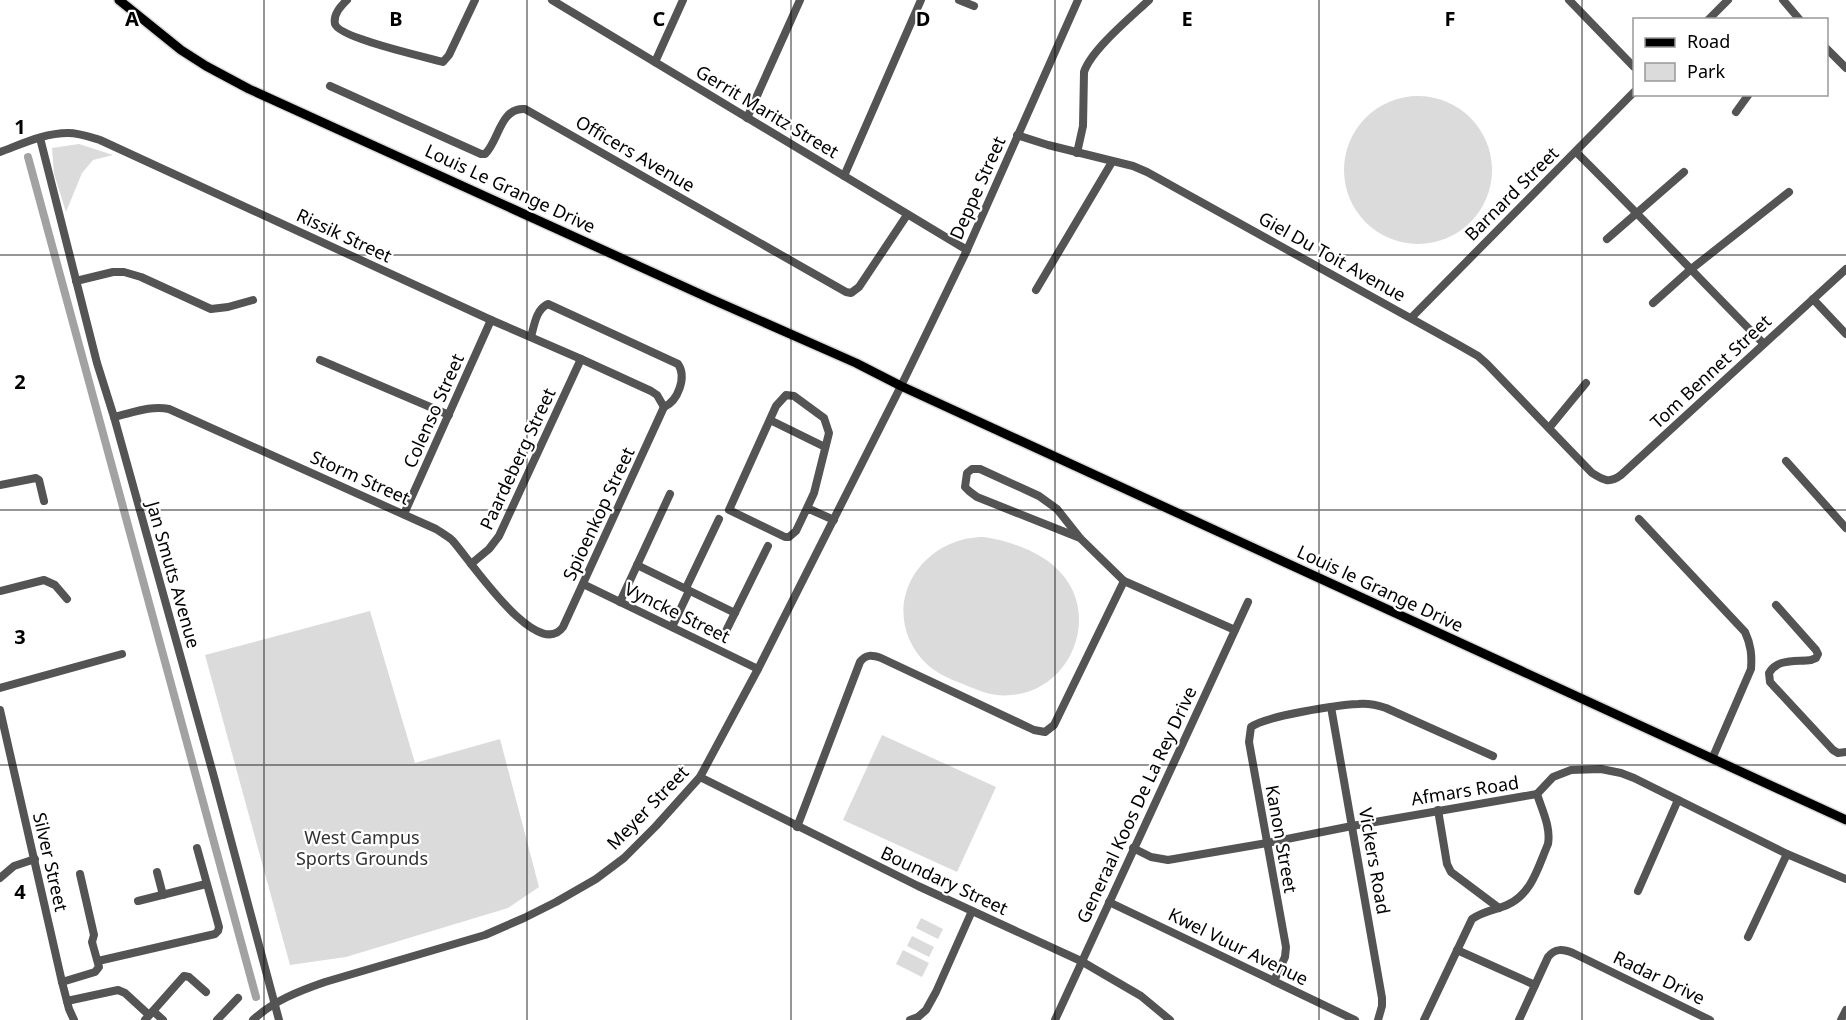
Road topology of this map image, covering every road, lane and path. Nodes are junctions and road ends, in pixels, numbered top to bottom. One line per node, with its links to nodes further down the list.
1 (119, 0): 55 (main road, Louis Le Grange Drive)
2 (347, 0): 3 (street)
3 (475, 0)
4 (552, 0): 14 (street, Gerrit Maritz Street)
5 (683, 0): 19 (street)
6 (801, 0): 26 (street)
7 (921, 0): 34 (street)
8 (959, 0): 15 (street)
9 (1078, 0): 27 (street, Deppe Street)
10 (1149, 0): 31 (street)
11 (1569, 0): 20 (street)
12 (1728, 0): 16 (street)
13 (1783, 0): 17 (street)
14 (563, 3): 19 (street, Gerrit Maritz Street)
15 (974, 6)
16 (1710, 18)
17 (1798, 18)
18 (1828, 49): 21 (street)
19 (655, 62): 26 (street, Gerrit Maritz Street)
20 (1633, 65)
21 (1846, 68)
22 (330, 86): 37 (street, Officers Avenue)
23 (1633, 94): 30 (street, Barnard Street)
24 (1748, 96): 25 (street)
25 (1736, 112)
26 (747, 118): 34 (street, Gerrit Maritz Street)
27 (1017, 135): 31 (street, Giel Du Toit Avenue); 39 (street, Deppe Street)
28 (40, 138): 29 (street, Rissik Street); 42 (street, Jan Smuts Avenue); 48 (street, Rissik Street)
29 (0, 152)
30 (1576, 152): 36 (street); 47 (street, Barnard Street)
31 (1077, 153): 32 (street, Giel Du Toit Avenue)
32 (1112, 162): 43 (street); 47 (street, Giel Du Toit Avenue)
33 (1684, 172): 36 (street)
34 (844, 176): 37 (street, Gerrit Maritz Street)
35 (1789, 192): 41 (street)
36 (1636, 212): 38 (street); 41 (street)
37 (907, 215): 39 (street, Gerrit Maritz Street)
38 (1607, 239)
39 (967, 250): 55 (street, Deppe Street)
40 (1846, 269): 44 (street, Tom Bennet Street)
41 (1690, 270): 46 (street); 51 (street)
42 (76, 280): 45 (street); 58 (street, Jan Smuts Avenue)
43 (1036, 290)
44 (1814, 299): 49 (street); 51 (street, Tom Bennet Street)
45 (253, 300)
46 (1653, 303)
47 (1411, 318): 60 (street, Giel Du Toit Avenue)
48 (491, 320): 50 (street, Rissik Street); 57 (street, Colenso Street)
49 (1846, 334)
50 (531, 337): 52 (street, Rissik Street); 56 (street, Spioenkop Street)
51 (1763, 343): 63 (street, Tom Bennet Street)
52 (581, 359): 56 (street, Rissik Street); 75 (street, Paardeberg Street)
53 (320, 360): 57 (street)
54 (1586, 383): 60 (street)
55 (901, 386): 71 (street, Meyer Street); 97 (main road, Louis le Grange Drive)
56 (664, 407): 78 (street, Spioenkop Street)
57 (449, 415): 68 (street, Colenso Street)
58 (114, 417): 68 (street, Storm Street); 131 (street, Jan Smuts Avenue)
59 (770, 420): 61 (street); 61 (street); 67 (street)
60 (1549, 428): 63 (street, Giel Du Toit Avenue)
61 (825, 447): 67 (street)
62 (1786, 461): 72 (street)
63 (1592, 472)
64 (0, 485): 66 (street)
65 (670, 494): 76 (street)
66 (44, 501)
67 (807, 508): 71 (street)
68 (404, 514): 75 (street, Storm Street)
69 (719, 519): 79 (street)
70 (1640, 519): 97 (street)
71 (834, 520): 91 (street, Meyer Street)
72 (1846, 528)
73 (1080, 538): 73 (street); 77 (street)
74 (768, 546): 85 (street)
75 (471, 564): 88 (street, Storm Street)
76 (637, 565): 79 (street); 82 (street)
77 (1124, 582): 87 (street); 104 (street)
78 (583, 584): 82 (street, Vyncke Street); 88 (street, Spioenkop Street)
79 (688, 590): 85 (street); 86 (street)
80 (0, 591): 81 (street)
81 (67, 599)
82 (620, 602): 86 (street, Vyncke Street)
83 (1248, 602): 87 (street, Generaal Koos De La Rey Drive)
84 (1776, 605): 95 (street)
85 (735, 613): 89 (street)
86 (672, 627): 91 (street, Vyncke Street)
87 (1235, 630): 107 (street, Generaal Koos De La Rey Drive)
88 (559, 632)
89 (724, 635)
90 (122, 654): 92 (street)
91 (758, 669): 98 (street, Meyer Street)
92 (0, 688)
93 (1331, 707): 96 (street); 103 (street, Vickers Road); 105 (street, Kanon Street)
94 (0, 710): 109 (street, Silver Street)
95 (1846, 752)
96 (1493, 756)
97 (1712, 759): 102 (main road, Louis le Grange Drive)
98 (700, 777): 104 (street, Boundary Street); 131 (street, Meyer Street)
99 (1537, 794): 100 (street, Afmars Road); 101 (street, Afmars Road); 119 (street)
100 (1678, 800): 108 (street, Afmars Road); 115 (street)
101 (1438, 810): 103 (street, Afmars Road); 119 (street)
102 (1846, 820)
103 (1352, 826): 105 (street, Afmars Road); 143 (street, Vickers Road)
104 (797, 827): 120 (street, Boundary Street)
105 (1267, 843): 107 (street, Afmars Road); 125 (street, Kanon Street)
106 (197, 848): 114 (street)
107 (1133, 848): 118 (street, Generaal Koos De La Rey Drive)
108 (1787, 854): 113 (street, Afmars Road); 121 (street)
109 (34, 859): 112 (street); 126 (street, Silver Street)
110 (157, 872): 116 (street)
111 (80, 874): 124 (street)
112 (1, 875)
113 (1846, 879)
114 (206, 884): 116 (street); 124 (street)
115 (1638, 891)
116 (163, 895): 117 (street)
117 (138, 901)
118 (1108, 902): 123 (street, Generaal Koos De La Rey Drive); 125 (street, Kwel Vuur Avenue)
119 (1498, 908): 122 (street)
120 (972, 911): 123 (street, Boundary Street); 139 (street)
121 (1749, 937)
122 (1457, 951): 127 (street); 144 (street)
123 (1081, 961): 140 (street, Generaal Koos De La Rey Drive); 141 (street, Boundary Street)
124 (98, 962): 126 (street)
125 (1274, 981): 142 (street, Kwel Vuur Avenue)
126 (62, 982): 130 (street, Silver Street)
127 (1535, 985): 145 (street); 146 (street, Radar Drive)
128 (206, 992): 133 (street)
129 (238, 998): 136 (street)
130 (67, 1001): 133 (street); 134 (street, Silver Street)
131 (275, 1003): 137 (street, Meyer Street); 138 (street, Jan Smuts Avenue)
132 (1846, 1010): 147 (street)
133 (149, 1015): 135 (street)
134 (74, 1020)
135 (163, 1020)
136 (217, 1020)
137 (253, 1020)
138 (279, 1020)
139 (910, 1020)
140 (1055, 1020)
141 (1170, 1020)
142 (1355, 1020)
143 (1378, 1020)
144 (1424, 1020)
145 (1519, 1020)
146 (1710, 1020)
147 (1841, 1020)

